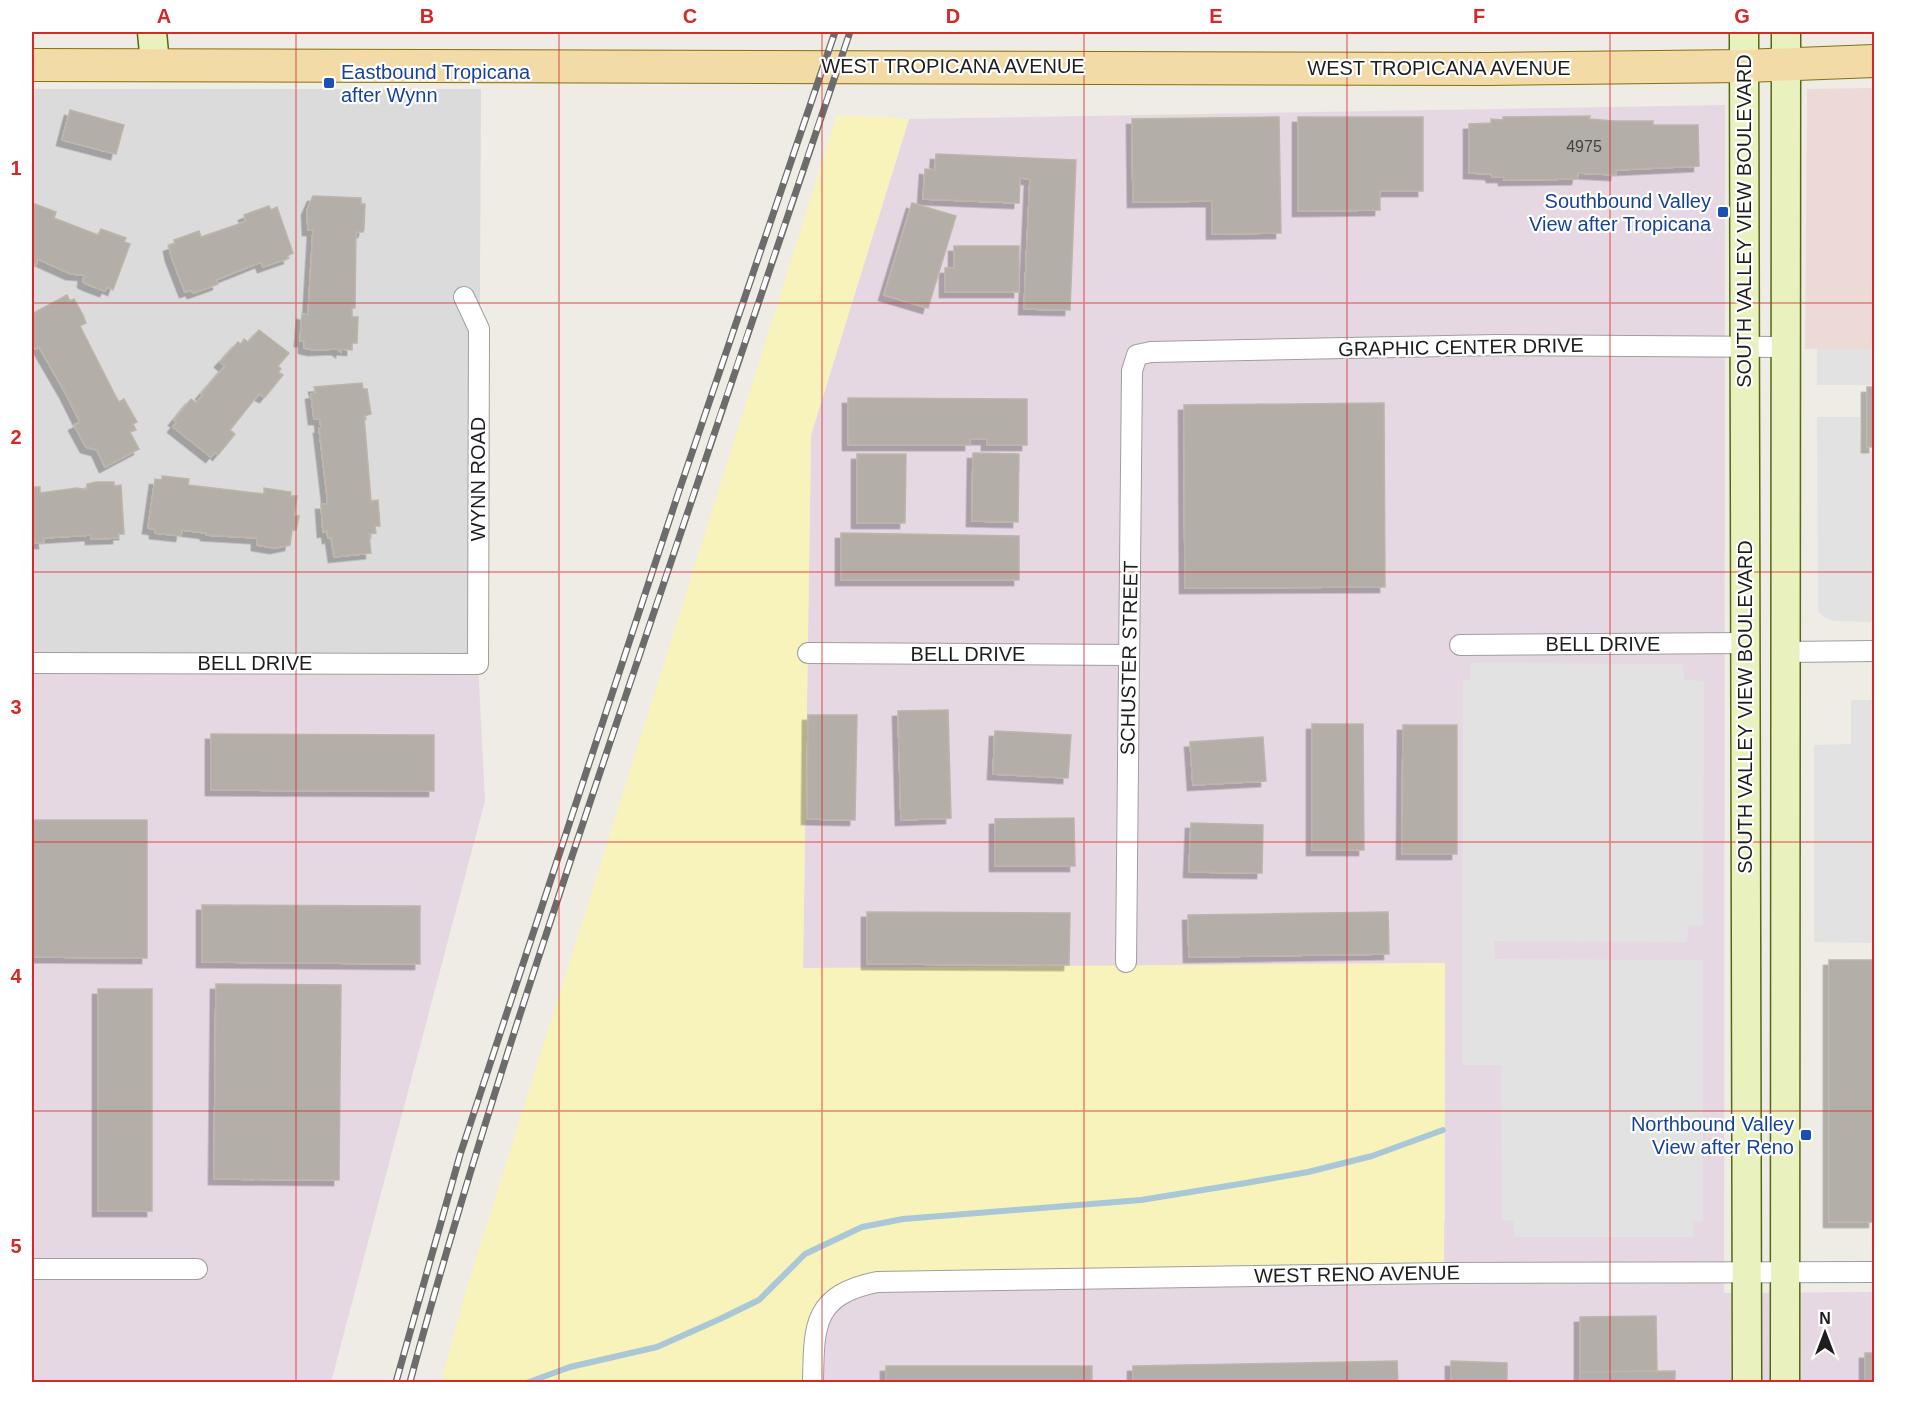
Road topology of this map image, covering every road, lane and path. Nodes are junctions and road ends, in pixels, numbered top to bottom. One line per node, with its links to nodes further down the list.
1 (152, 32): 5 (main road)
2 (1744, 32): 8 (main road, SOUTH VALLEY VIEW BOULEVARD)
3 (1786, 32): 7 (main road, SOUTH VALLEY VIEW BOULEVARD)
4 (1875, 61): 7 (main road, WEST TROPICANA AVENUE)
5 (155, 64): 6 (main road, WEST TROPICANA AVENUE); 8 (main road, WEST TROPICANA AVENUE)
6 (32, 65)
7 (1786, 65): 8 (main road, WEST TROPICANA AVENUE); 11 (main road, SOUTH VALLEY VIEW BOULEVARD)
8 (1744, 66): 10 (main road, SOUTH VALLEY VIEW BOULEVARD)
9 (464, 297): 21 (street, WYNN ROAD)
10 (1744, 346): 11 (street, GRAPHIC CENTER DRIVE); 12 (street, GRAPHIC CENTER DRIVE); 13 (main road, SOUTH VALLEY VIEW BOULEVARD)
11 (1786, 347): 17 (main road, SOUTH VALLEY VIEW BOULEVARD)
12 (1137, 355): 19 (street, SCHUSTER STREET)
13 (1745, 543): 14 (main road, SOUTH VALLEY VIEW BOULEVARD); 17 (main road)
14 (1745, 643): 15 (street, BELL DRIVE); 27 (main road, SOUTH VALLEY VIEW BOULEVARD)
15 (1460, 645)
16 (1875, 651): 17 (street)
17 (1785, 652): 25 (main road, SOUTH VALLEY VIEW BOULEVARD)
18 (808, 653): 19 (street, BELL DRIVE)
19 (1128, 655): 22 (street, SCHUSTER STREET)
20 (32, 663): 21 (street, BELL DRIVE)
21 (478, 664)
22 (1126, 962)
23 (32, 1269): 24 (street)
24 (197, 1269)
25 (1785, 1272): 26 (street, WEST RENO AVENUE); 27 (street, WEST RENO AVENUE); 30 (main road, SOUTH VALLEY VIEW BOULEVARD)
26 (1875, 1272)
27 (1747, 1273): 28 (street, WEST RENO AVENUE); 29 (main road, SOUTH VALLEY VIEW BOULEVARD)
28 (813, 1383)
29 (1747, 1383)
30 (1785, 1383)

